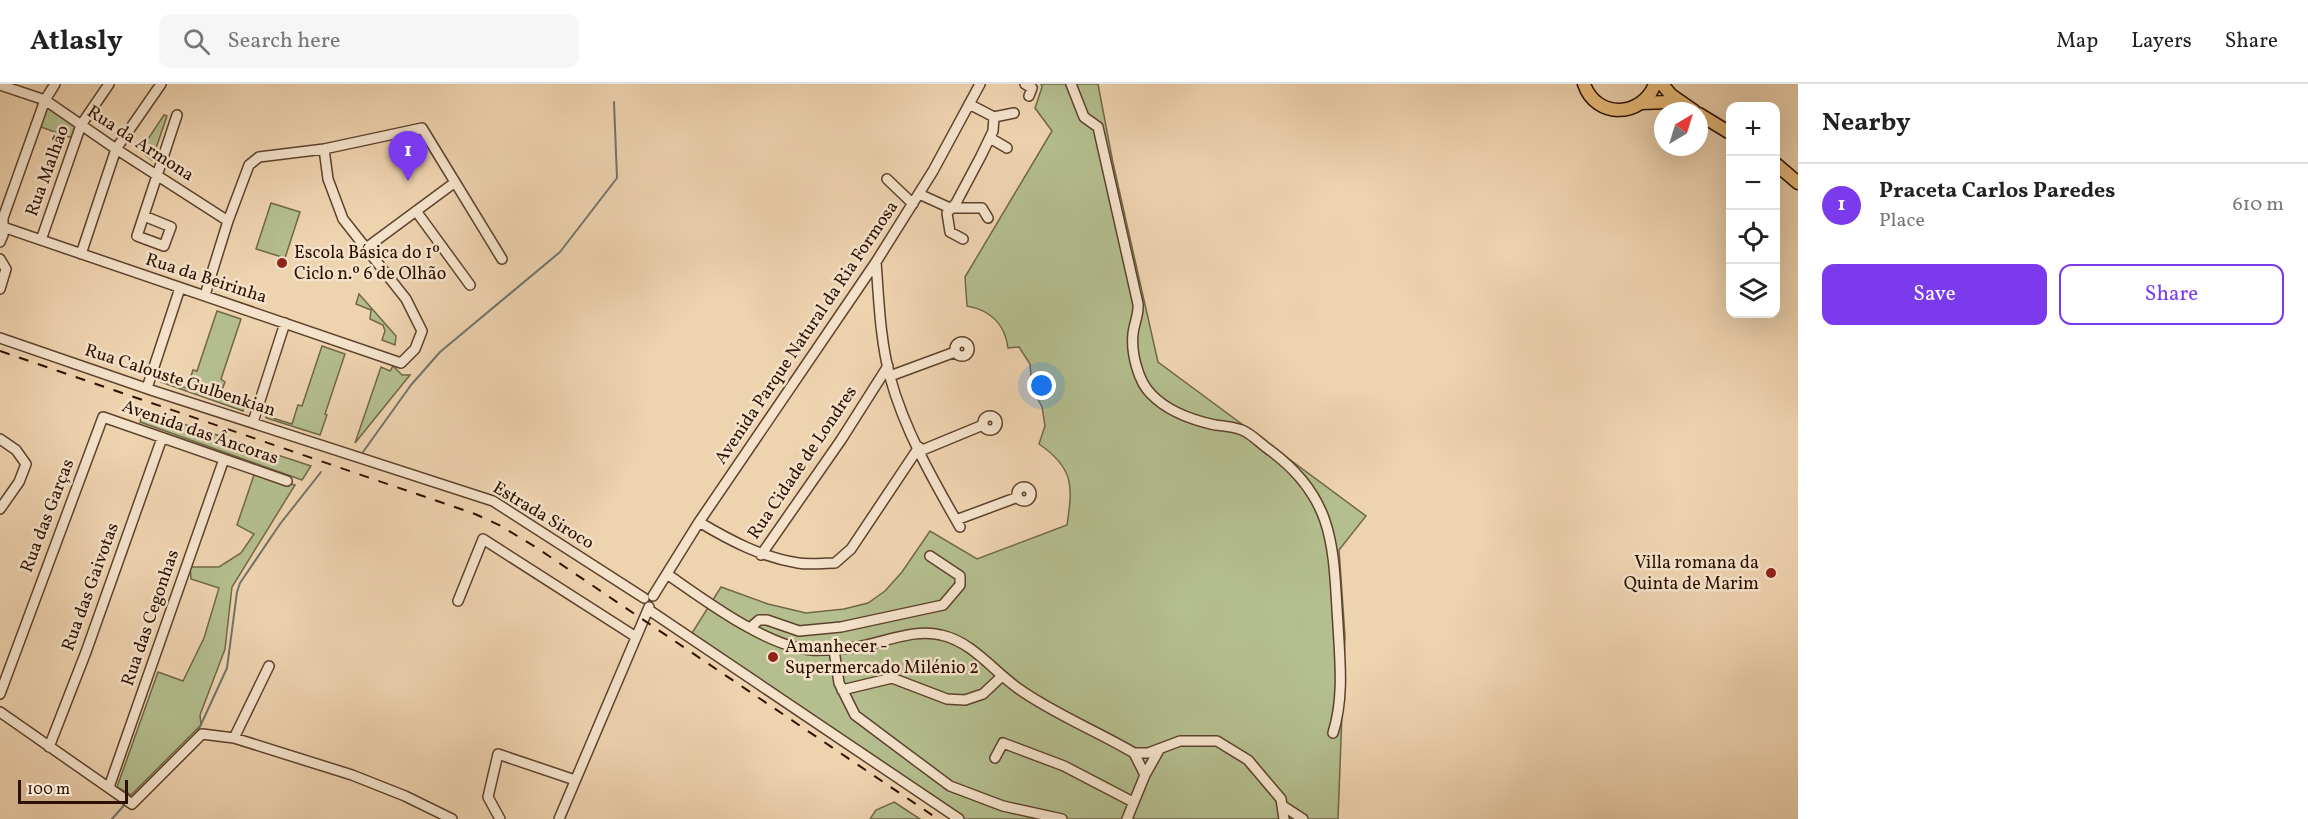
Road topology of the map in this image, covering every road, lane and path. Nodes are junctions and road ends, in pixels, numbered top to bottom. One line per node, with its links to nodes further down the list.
1 (55, 84): 12 (street)
2 (109, 84): 21 (street, Rua Malhão)
3 (161, 84): 25 (street)
4 (980, 84): 16 (street, Avenida Parque Natural da Ria Formosa)
5 (1025, 84): 11 (street)
6 (1071, 84): 86 (street)
7 (1584, 84): 14 (main road)
8 (1654, 84): 14 (main road)
9 (1662, 84): 13 (main road)
10 (0, 85): 12 (street, Rua da Armona)
11 (1029, 96)
12 (45, 100): 21 (street, Rua da Armona); 39 (street)
13 (1682, 102)
14 (1642, 103): 15 (main road)
15 (1654, 103)
16 (969, 104): 19 (street); 32 (street, Avenida Parque Natural da Ria Formosa)
17 (1014, 113): 19 (street)
18 (177, 115): 28 (street)
19 (994, 117): 23 (street)
20 (1708, 119): 22 (main road)
21 (81, 125): 25 (street, Rua da Armona); 42 (street, Rua Malhão)
22 (1726, 130)
23 (990, 138): 24 (street); 34 (street)
24 (1007, 148)
25 (116, 149): 28 (street, Rua da Armona); 45 (street)
26 (324, 149): 30 (street); 38 (street); 44 (street)
27 (1780, 167): 31 (main road)
28 (157, 175): 36 (street); 38 (street, Rua da Armona)
29 (887, 179): 33 (street)
30 (454, 183): 35 (street); 47 (street)
31 (1798, 183)
32 (919, 194): 33 (street, Avenida Parque Natural da Ria Formosa); 34 (street)
33 (913, 204): 48 (street, Avenida Parque Natural da Ria Formosa)
34 (950, 208): 37 (street); 41 (street)
35 (416, 211): 44 (street); 49 (street)
36 (144, 216)
37 (988, 218)
38 (228, 221): 52 (street)
39 (1, 228): 40 (street, Rua da Beirinha); 43 (street)
40 (23, 234): 42 (street, Rua da Beirinha); 43 (street)
41 (963, 239)
42 (41, 240): 45 (street, Rua da Beirinha)
43 (0, 243)
44 (366, 248): 53 (street, Rua da Beirinha)
45 (81, 254): 50 (street, Rua da Beirinha)
46 (0, 259): 51 (street)
47 (502, 259)
48 (876, 262): 56 (street); 71 (street, Avenida Parque Natural da Ria Formosa)
49 (470, 285)
50 (180, 288): 52 (street, Rua da Beirinha); 57 (street)
51 (0, 289)
52 (205, 295): 53 (street, Rua da Beirinha)
53 (285, 323): 61 (street)
54 (0, 338): 57 (street, Rua Calouste Gulbenkian)
55 (955, 352): 56 (street)
56 (889, 371): 58 (street, Rua Cidade de Londres); 59 (street)
57 (147, 388): 61 (street, Rua Calouste Gulbenkian)
58 (873, 390): 59 (street, Rua Cidade de Londres); 72 (street, Rua Cidade de Londres)
59 (895, 391): 65 (street)
60 (103, 417): 63 (street, Avenida das Âncoras); 84 (street, Rua das Garças)
61 (253, 422): 66 (street, Rua Calouste Gulbenkian)
62 (983, 425): 65 (street)
63 (162, 438): 67 (street, Avenida das Âncoras); 88 (street, Rua das Gaivotas)
64 (0, 439): 70 (street)
65 (919, 449): 69 (street); 72 (street)
66 (350, 455): 75 (street, Estrada Siroco)
67 (224, 459): 68 (street, Avenida das Âncoras); 94 (street, Rua das Cegonhas)
68 (287, 481)
69 (1018, 497)
70 (0, 509)
71 (699, 522): 72 (street); 74 (street, Avenida Parque Natural da Ria Formosa)
72 (761, 555)
73 (930, 556): 78 (street)
74 (667, 574): 75 (street, Avenida Parque Natural da Ria Formosa); 78 (street)
75 (649, 597): 77 (street)
76 (458, 601): 79 (street)
77 (649, 608): 79 (street); 100 (street)
78 (750, 628): 80 (street)
79 (636, 637): 93 (street)
80 (834, 650): 82 (street); 83 (street)
81 (269, 666): 87 (street)
82 (1002, 676): 83 (street); 90 (street)
83 (842, 690): 101 (street)
84 (0, 694)
85 (0, 712): 88 (street)
86 (1333, 733)
87 (234, 738): 94 (street); 97 (street)
88 (49, 747): 94 (street)
89 (1159, 750): 90 (street); 92 (street); 96 (street)
90 (1134, 753): 92 (street)
91 (995, 758): 95 (street)
92 (1145, 775): 95 (street)
93 (575, 780): 98 (street); 99 (street)
94 (109, 787)
95 (1133, 802): 102 (street)
96 (1283, 806): 103 (street); 104 (street)
97 (452, 819)
98 (500, 819)
99 (559, 819)
100 (959, 819)
101 (1062, 819)
102 (1127, 819)
103 (1284, 819)
104 (1303, 819)

